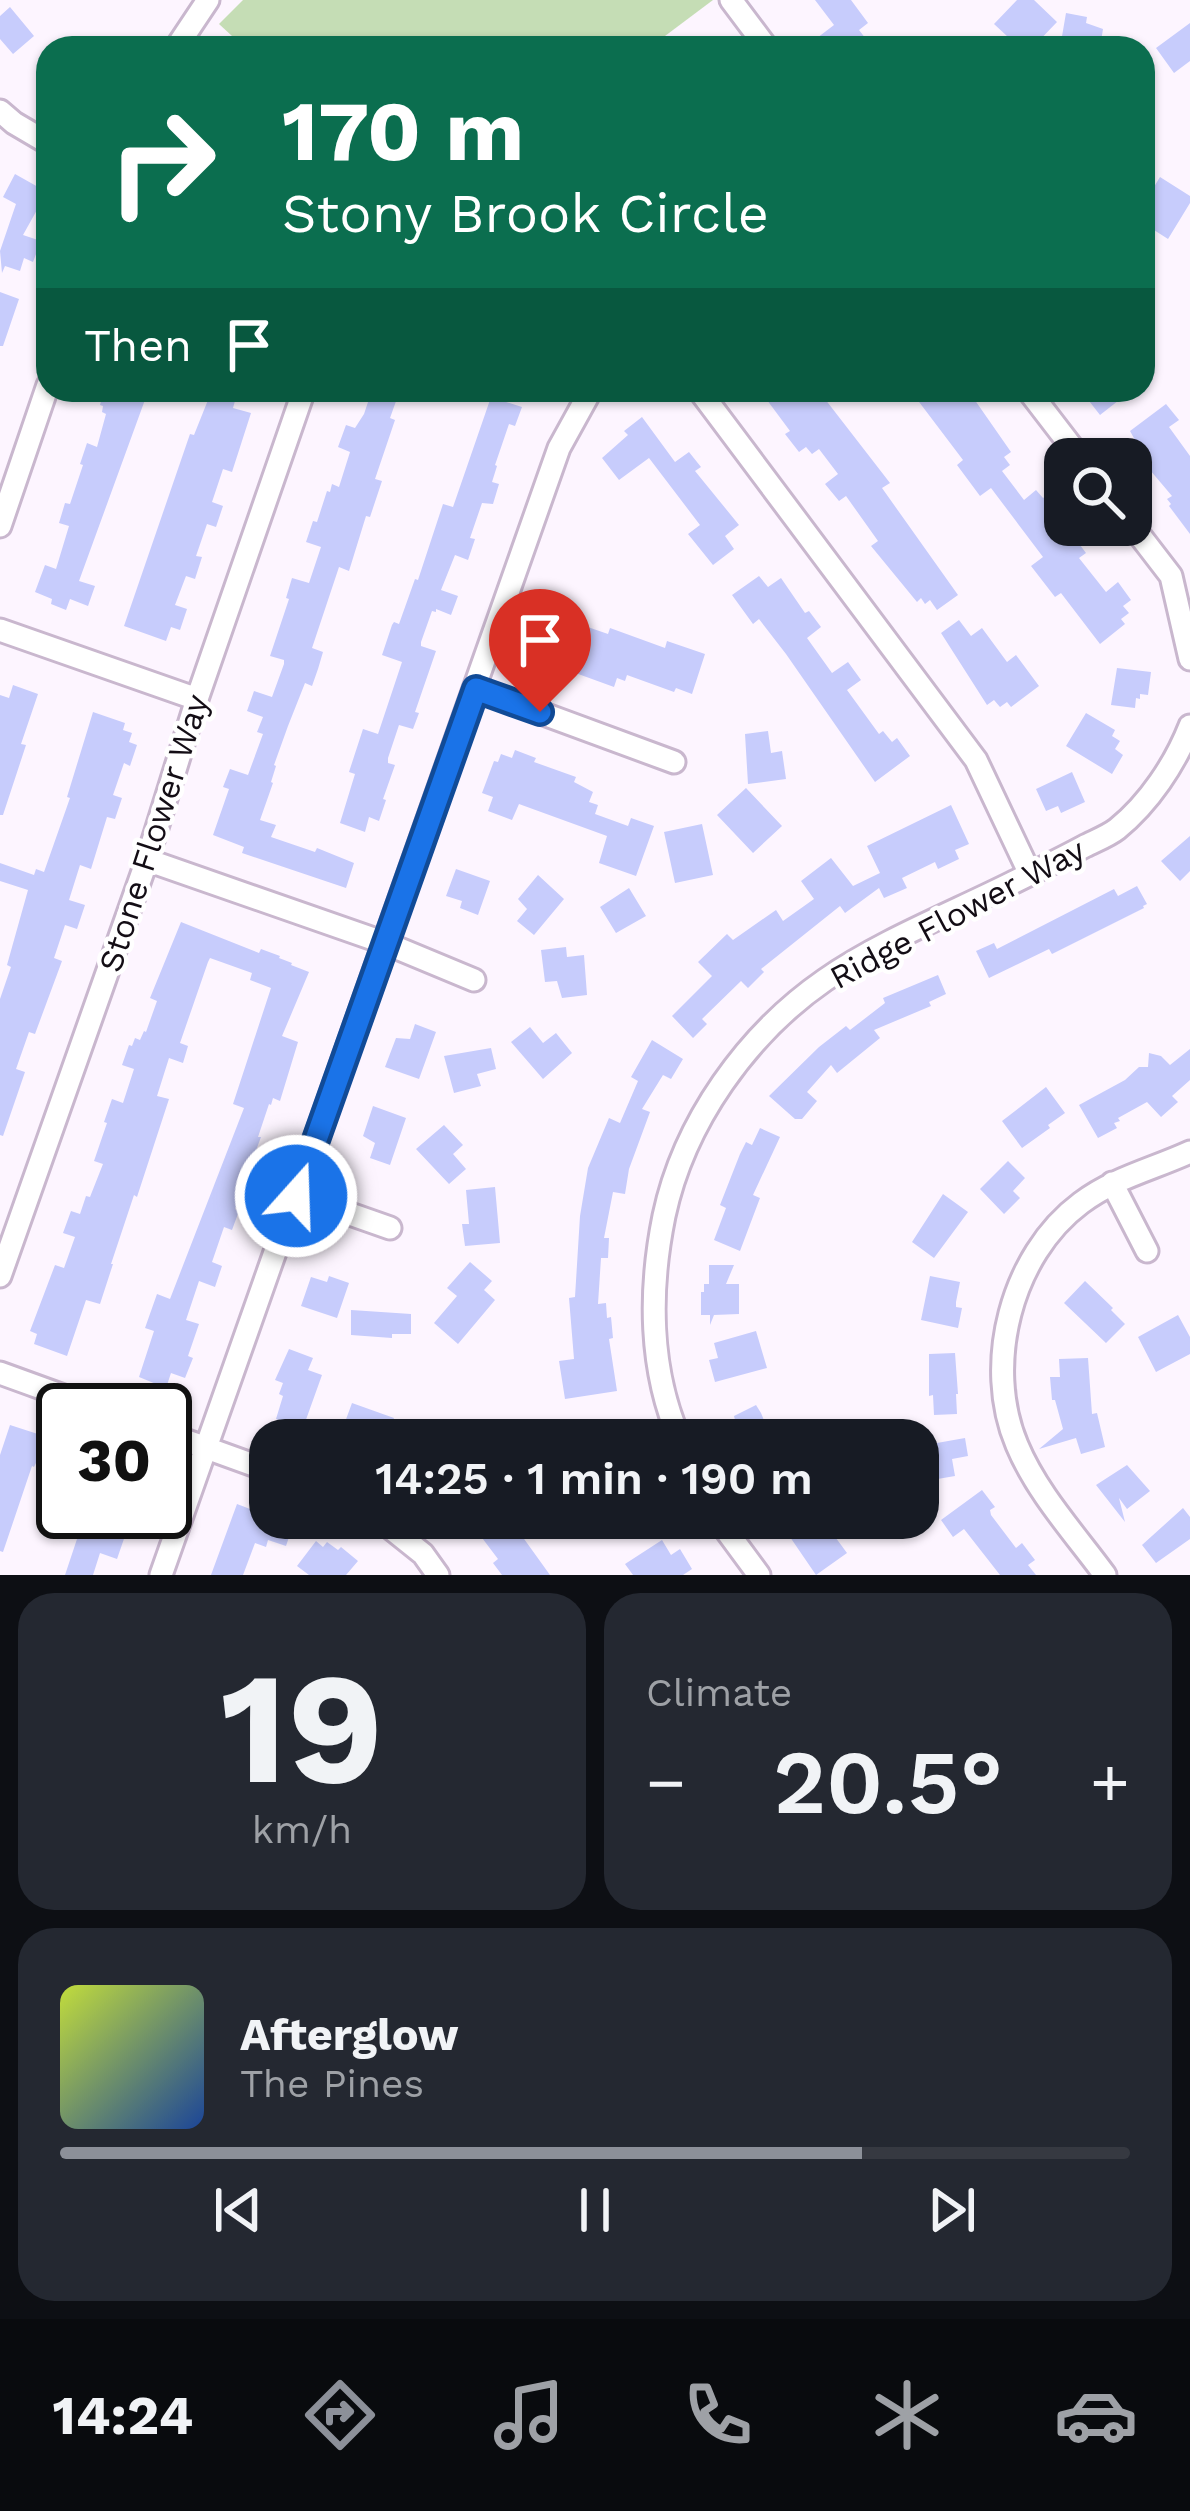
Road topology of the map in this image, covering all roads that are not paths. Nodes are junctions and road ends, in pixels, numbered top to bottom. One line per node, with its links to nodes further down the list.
1 (208, 0): 3 (street)
2 (730, 0): 4 (street)
3 (184, 36)
4 (758, 36)
5 (0, 111): 6 (street)
6 (36, 135)
7 (42, 402): 13 (street)
8 (300, 402): 18 (street, Stone Flower Way)
9 (584, 402): 17 (street)
10 (708, 402): 22 (street)
11 (1037, 402): 12 (street)
12 (1065, 438)
13 (0, 526)
14 (1148, 546): 16 (street)
15 (0, 630): 18 (street)
16 (1190, 658)
17 (476, 689): 20 (street); 23 (street)
18 (197, 699): 21 (street, Stone Flower Way)
19 (1190, 725): 22 (street, Ridge Flower Way)
20 (674, 762)
21 (147, 860): 23 (street); 30 (street, Stone Flower Way)
22 (1030, 874): 33 (street, Ridge Flower Way)
23 (385, 943): 24 (street); 27 (street)
24 (474, 980)
25 (1190, 1152): 26 (street)
26 (1112, 1183): 29 (street); 42 (street)
27 (296, 1196): 28 (street); 35 (street)
28 (390, 1228)
29 (1147, 1251)
30 (0, 1276)
31 (0, 1373): 32 (street)
32 (36, 1386)
33 (671, 1419)
34 (192, 1443): 35 (street)
35 (206, 1448): 36 (street); 39 (street)
36 (249, 1463)
37 (404, 1539): 40 (street)
38 (732, 1539): 41 (street)
39 (160, 1575)
40 (438, 1575)
41 (759, 1575)
42 (1105, 1575)

